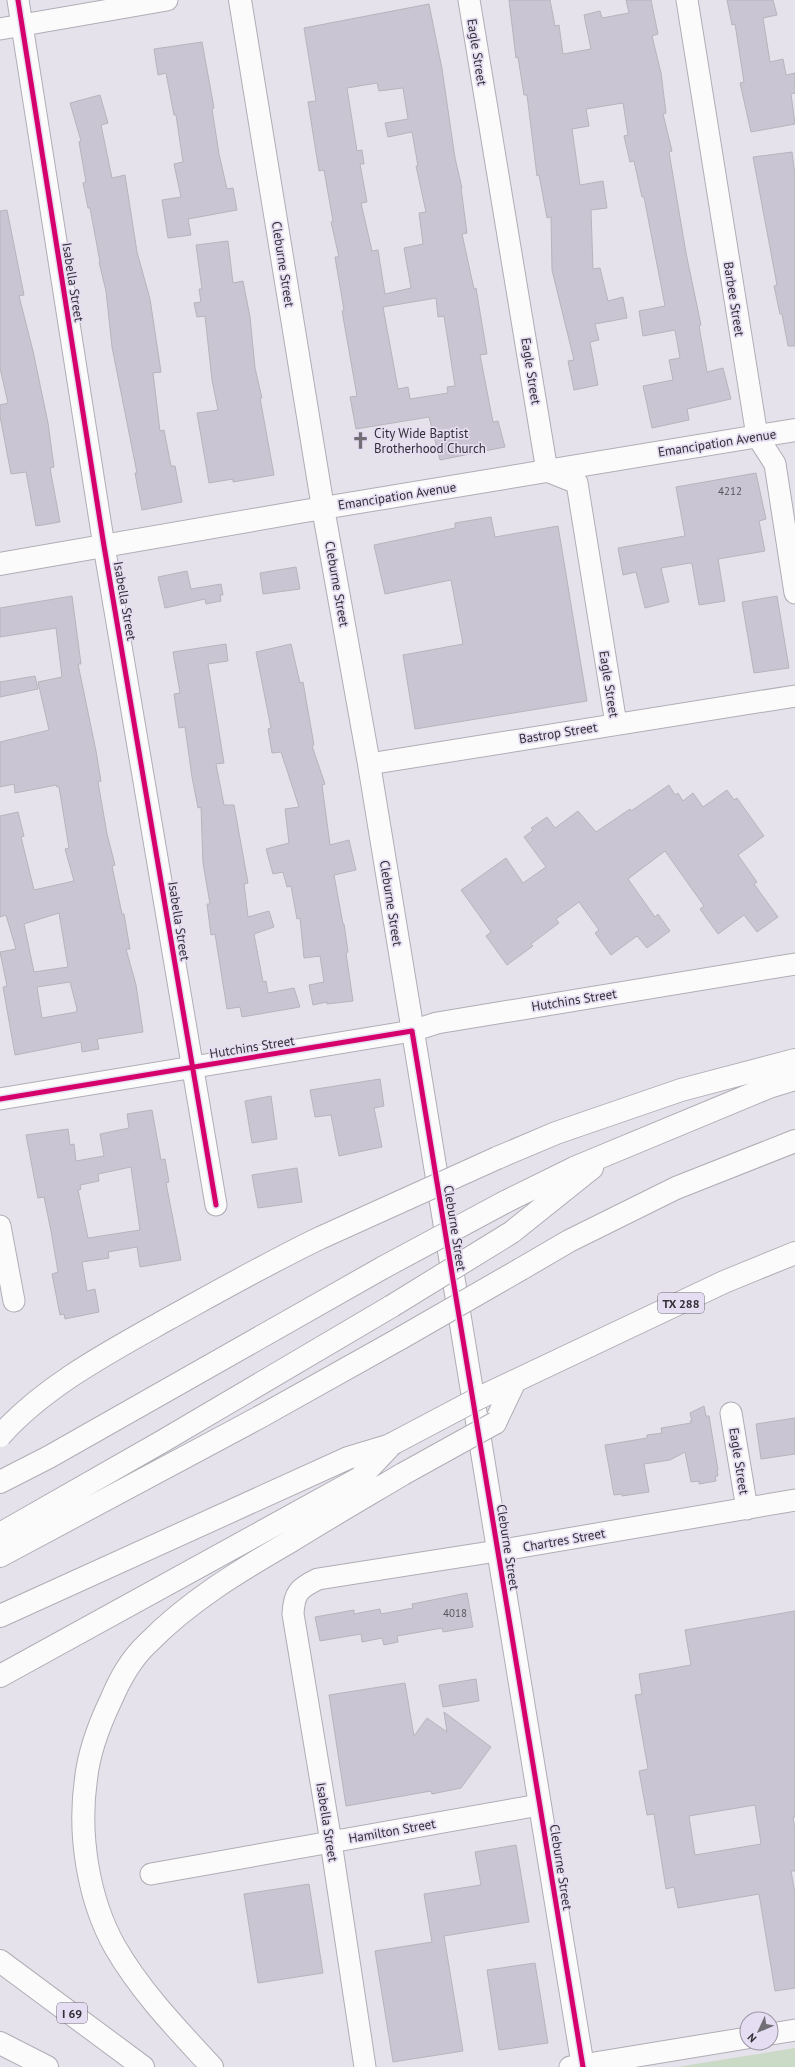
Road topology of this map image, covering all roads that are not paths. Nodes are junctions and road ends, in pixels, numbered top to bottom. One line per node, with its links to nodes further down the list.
1 (18, 0): 6 (street, Isabella Street)
2 (167, 0): 6 (street)
3 (240, 0): 11 (main road, Cleburne Street)
4 (469, 0): 10 (street, Eagle Street)
5 (687, 0): 9 (street, Barbee Street)
6 (22, 25): 7 (street); 12 (street, Isabella Street)
7 (0, 29)
8 (795, 430): 9 (main road, Emancipation Avenue)
9 (757, 436): 10 (main road, Emancipation Avenue); 14 (street, Barbee Street)
10 (547, 471): 11 (main road, Emancipation Avenue); 16 (street, Eagle Street)
11 (323, 508): 12 (main road, Emancipation Avenue); 17 (main road, Cleburne Street)
12 (104, 546): 13 (main road, Emancipation Avenue); 21 (street, Isabella Street)
13 (0, 564)
14 (795, 593)
15 (795, 696): 16 (street, Bastrop Street)
16 (616, 724): 17 (street, Bastrop Street)
17 (369, 764): 19 (main road, Cleburne Street)
18 (795, 964): 19 (street, Hutchins Street)
19 (412, 1031): 21 (street, Hutchins Street); 40 (main road, Cleburne Street)
20 (795, 1060): 32 (main road, bridge)
21 (192, 1068): 23 (street, Hutchins Street); 26 (street, Isabella Street)
22 (795, 1079): 25 (main road)
23 (0, 1099)
24 (795, 1141): 41 (main road, bridge)
25 (610, 1154): 34 (main road, bridge); 35 (main road, bridge)
26 (216, 1205)
27 (0, 1226): 29 (street)
28 (795, 1253): 30 (main road, TX 288)
29 (14, 1301)
30 (515, 1381): 33 (main road, bridge); 56 (main road, bridge)
31 (731, 1413): 37 (street, Eagle Street)
32 (0, 1436)
33 (392, 1444): 43 (main road); 44 (main road)
34 (0, 1482)
35 (76, 1490): 38 (main road); 39 (main road)
36 (795, 1500): 37 (street, Chartres Street)
37 (747, 1509): 40 (street, Chartres Street)
38 (0, 1526)
39 (0, 1534)
40 (497, 1551): 42 (street, Chartres Street); 45 (main road, Cleburne Street)
41 (0, 1556)
42 (309, 1583): 46 (street, Isabella Street)
43 (0, 1616)
44 (0, 1676)
45 (540, 1805): 46 (street, Hamilton Street); 53 (main road, Cleburne Street)
46 (331, 1842): 47 (street, Hamilton Street); 57 (street, Isabella Street)
47 (151, 1874)
48 (0, 1961): 55 (main road, I 69)
49 (795, 2030): 50 (street)
50 (779, 2033)
51 (739, 2039): 53 (street)
52 (0, 2043): 54 (main road)
53 (579, 2066)
54 (47, 2067)
55 (143, 2067)
56 (212, 2067)
57 (365, 2067)

